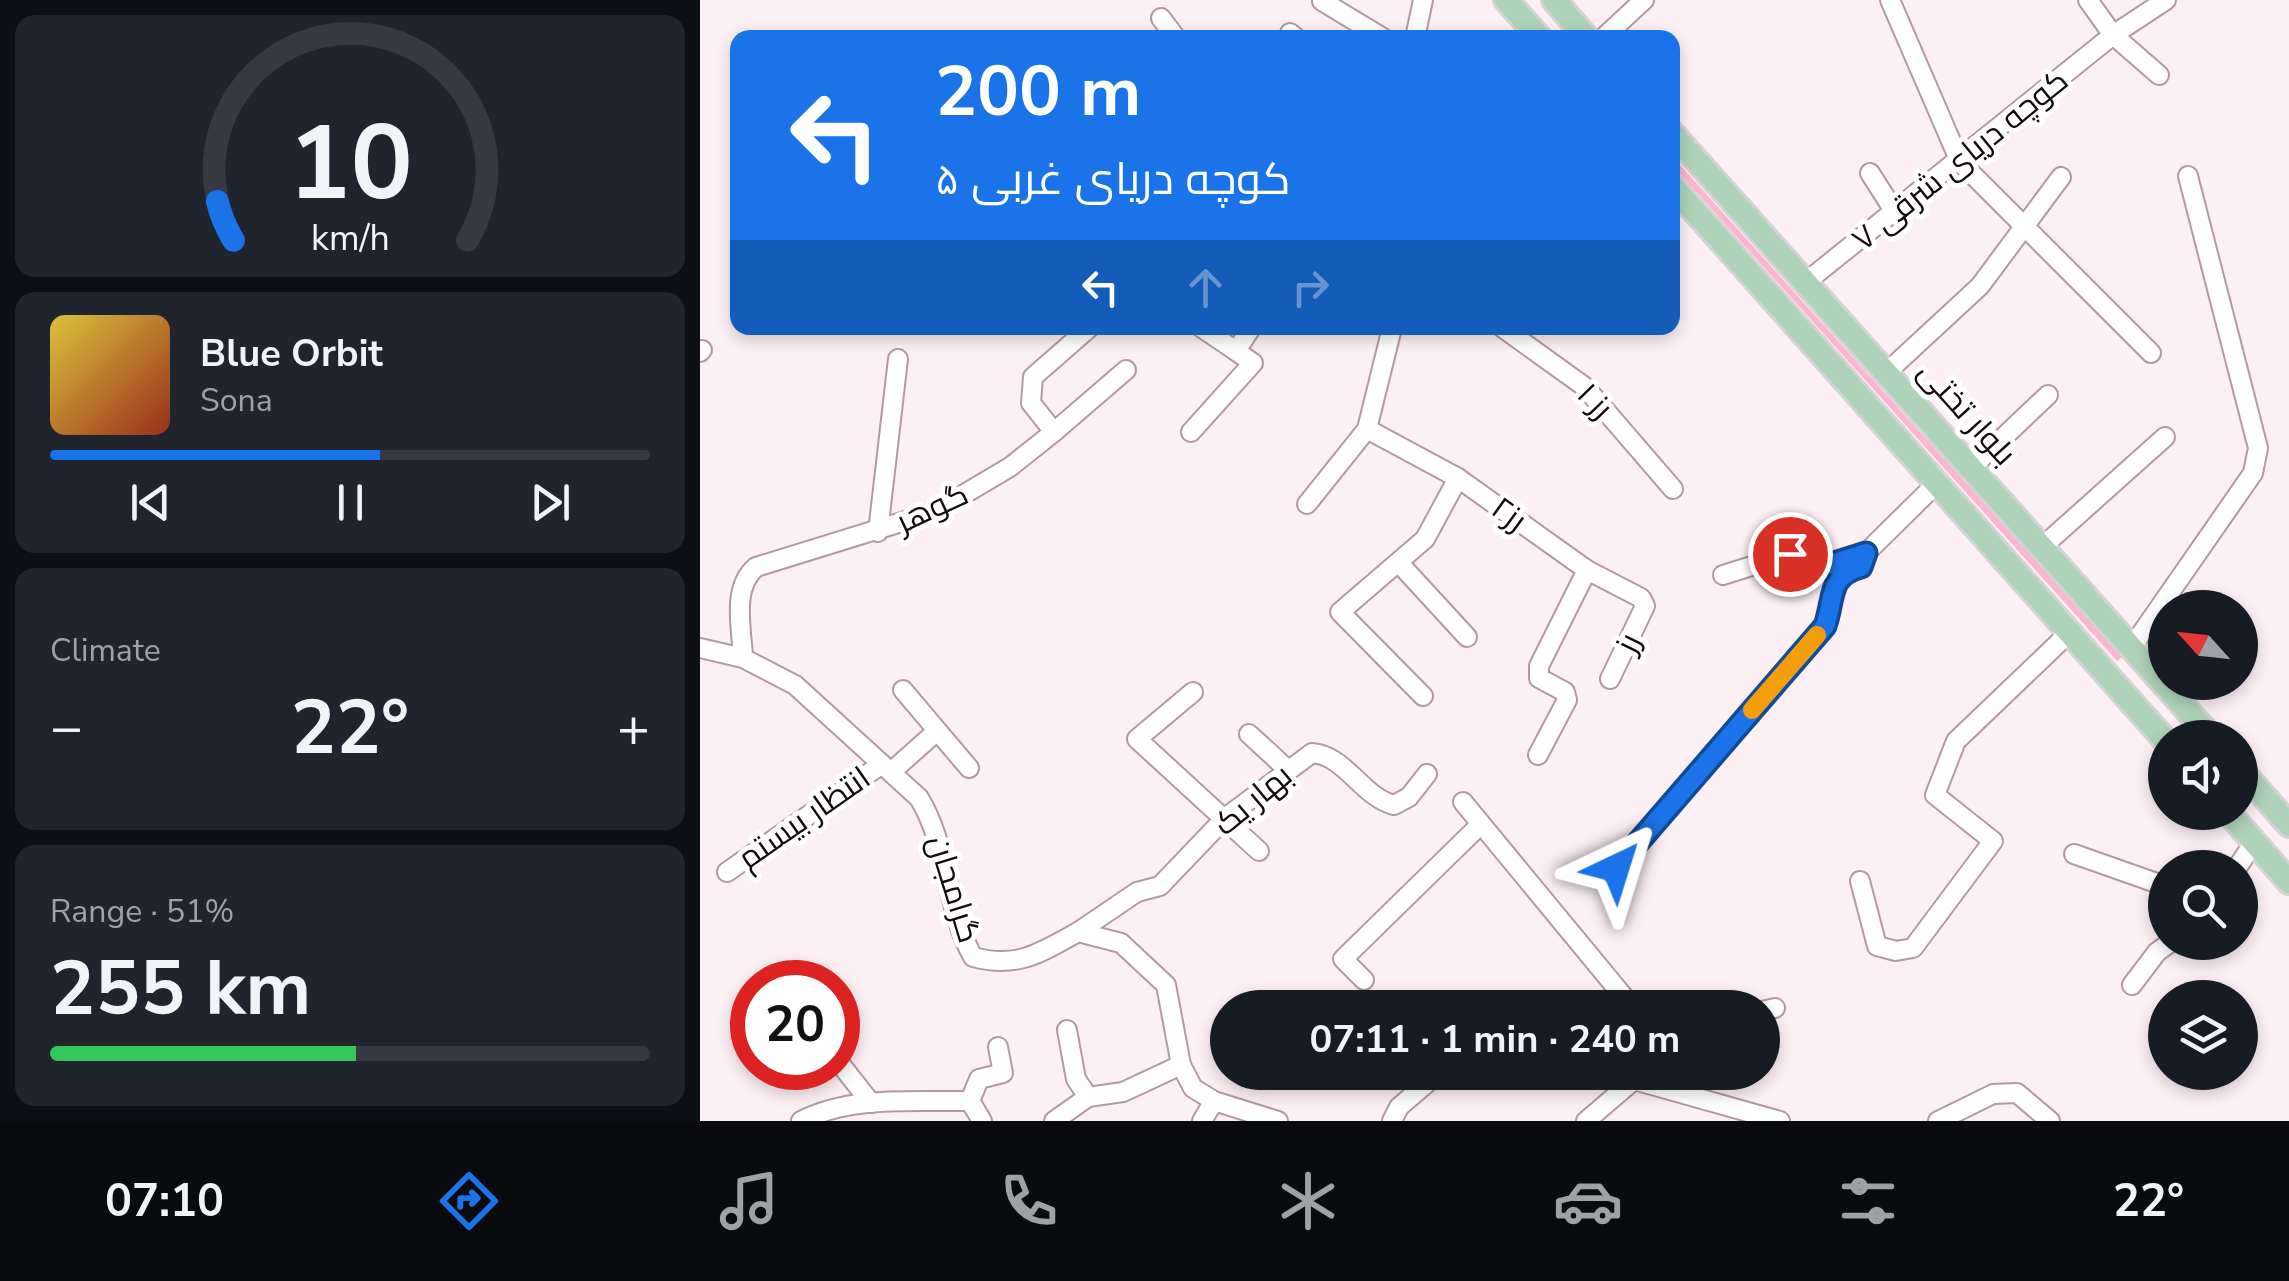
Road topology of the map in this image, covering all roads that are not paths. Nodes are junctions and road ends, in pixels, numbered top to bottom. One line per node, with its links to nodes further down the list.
1 (1423, 0): 12 (street)
2 (1506, 0): 13 (main road)
3 (1554, 0): 14 (main road)
4 (1644, 0): 15 (street)
5 (1890, 0): 19 (street)
6 (2088, 0): 16 (street)
7 (2166, 0): 16 (street, کوچه دریای شرقی ۷)
8 (1322, 1): 11 (street)
9 (1162, 18): 10 (street)
10 (1170, 30)
11 (1366, 30)
12 (1417, 30)
13 (1533, 30)
14 (1580, 30)
15 (1612, 30)
16 (2113, 35): 17 (street); 19 (street, کوچه دریای شرقی ۷)
17 (2159, 75)
18 (1680, 142): 26 (main road, بلوار تختی)
19 (1960, 162): 24 (street, کوچه دریای شرقی ۷); 25 (street)
20 (1870, 173): 24 (street)
21 (2188, 176): 57 (street)
22 (2061, 177): 25 (street)
23 (1680, 195): 44 (main road, بلوار تختی)
24 (1896, 214): 26 (street, کوچه دریای شرقی ۷)
25 (2024, 227): 33 (street); 36 (street)
26 (1806, 282): 36 (main road, بلوار تختی)
27 (1081, 335): 39 (street)
28 (1212, 335): 32 (street)
29 (1246, 335): 32 (street)
30 (1390, 335): 38 (street)
31 (1513, 335): 45 (street, رز ۱)
32 (1236, 351): 40 (street)
33 (2150, 354)
34 (898, 359): 47 (street)
35 (1126, 370): 39 (street, گوهر)
36 (1887, 372): 42 (main road, بلوار تختی)
37 (2048, 394): 42 (street)
38 (1367, 429): 43 (street, رز۲); 46 (street)
39 (1054, 432): 47 (street, گوهر)
40 (1191, 432)
41 (2165, 437): 48 (street)
42 (1972, 467): 48 (main road, بلوار تختی)
43 (1458, 478): 50 (street); 51 (street, رز۲)
44 (1938, 482): 49 (street); 54 (main road, بلوار تختی)
45 (1673, 489)
46 (1308, 504)
47 (878, 532): 58 (street, گوهر)
48 (2042, 547): 57 (main road, بلوار تختی)
49 (1866, 553): 52 (street); 83 (street)
50 (1399, 563): 55 (street); 63 (street)
51 (1587, 570): 53 (street, رز۲); 68 (street)
52 (1722, 575)
53 (1646, 606): 59 (street, رز)
54 (2070, 632): 60 (main road, بلوار تختی); 86 (street)
55 (1468, 637)
56 (700, 648): 58 (street, گرامجان)
57 (2137, 653): 60 (main road); 64 (main road, بلوار تختی)
58 (743, 658): 69 (street, گرامجان)
59 (1610, 680)
60 (2116, 684): 65 (main road, بلوار تختی)
61 (902, 690): 66 (street)
62 (1193, 692): 75 (street)
63 (1423, 696)
64 (2196, 720)
65 (2148, 721)
66 (937, 732): 69 (street, انتظار بیستم); 70 (street)
67 (1249, 734): 71 (street)
68 (1538, 755)
69 (886, 768): 84 (street, انتظار بیستم); 88 (street, گرامجان)
70 (969, 768)
71 (1287, 769): 72 (street, بهار یک); 75 (street, بهار یک)
72 (1427, 774)
73 (2258, 790): 77 (main road)
74 (1463, 802): 76 (street)
75 (1224, 818): 81 (street); 88 (street, بهار یک)
76 (1481, 824): 90 (street); 92 (street)
77 (2289, 825)
78 (2244, 830): 79 (main road)
79 (2254, 842): 80 (street); 87 (main road)
80 (2249, 850)
81 (1259, 852)
82 (2074, 854): 85 (street)
83 (1616, 868)
84 (727, 872)
85 (2148, 880)
86 (1860, 881)
87 (2289, 882)
88 (1078, 932): 95 (street)
89 (2152, 960): 91 (street)
90 (1364, 980)
91 (2132, 985)
92 (1618, 990)
93 (1067, 1030): 100 (street)
94 (998, 1047): 101 (street)
95 (1182, 1064): 100 (street); 102 (street)
96 (860, 1090): 103 (street)
97 (1419, 1090): 109 (street)
98 (1623, 1090): 110 (street)
99 (1683, 1090): 111 (street)
100 (1088, 1097): 106 (street)
101 (970, 1101): 103 (street); 105 (street)
102 (1214, 1102): 107 (street); 108 (street)
103 (870, 1104): 104 (street)
104 (801, 1121)
105 (982, 1121)
106 (1054, 1121)
107 (1202, 1121)
108 (1278, 1121)
109 (1392, 1121)
110 (1586, 1121)
111 (1780, 1121)
112 (1938, 1121): 113 (street)
113 (2050, 1121)

